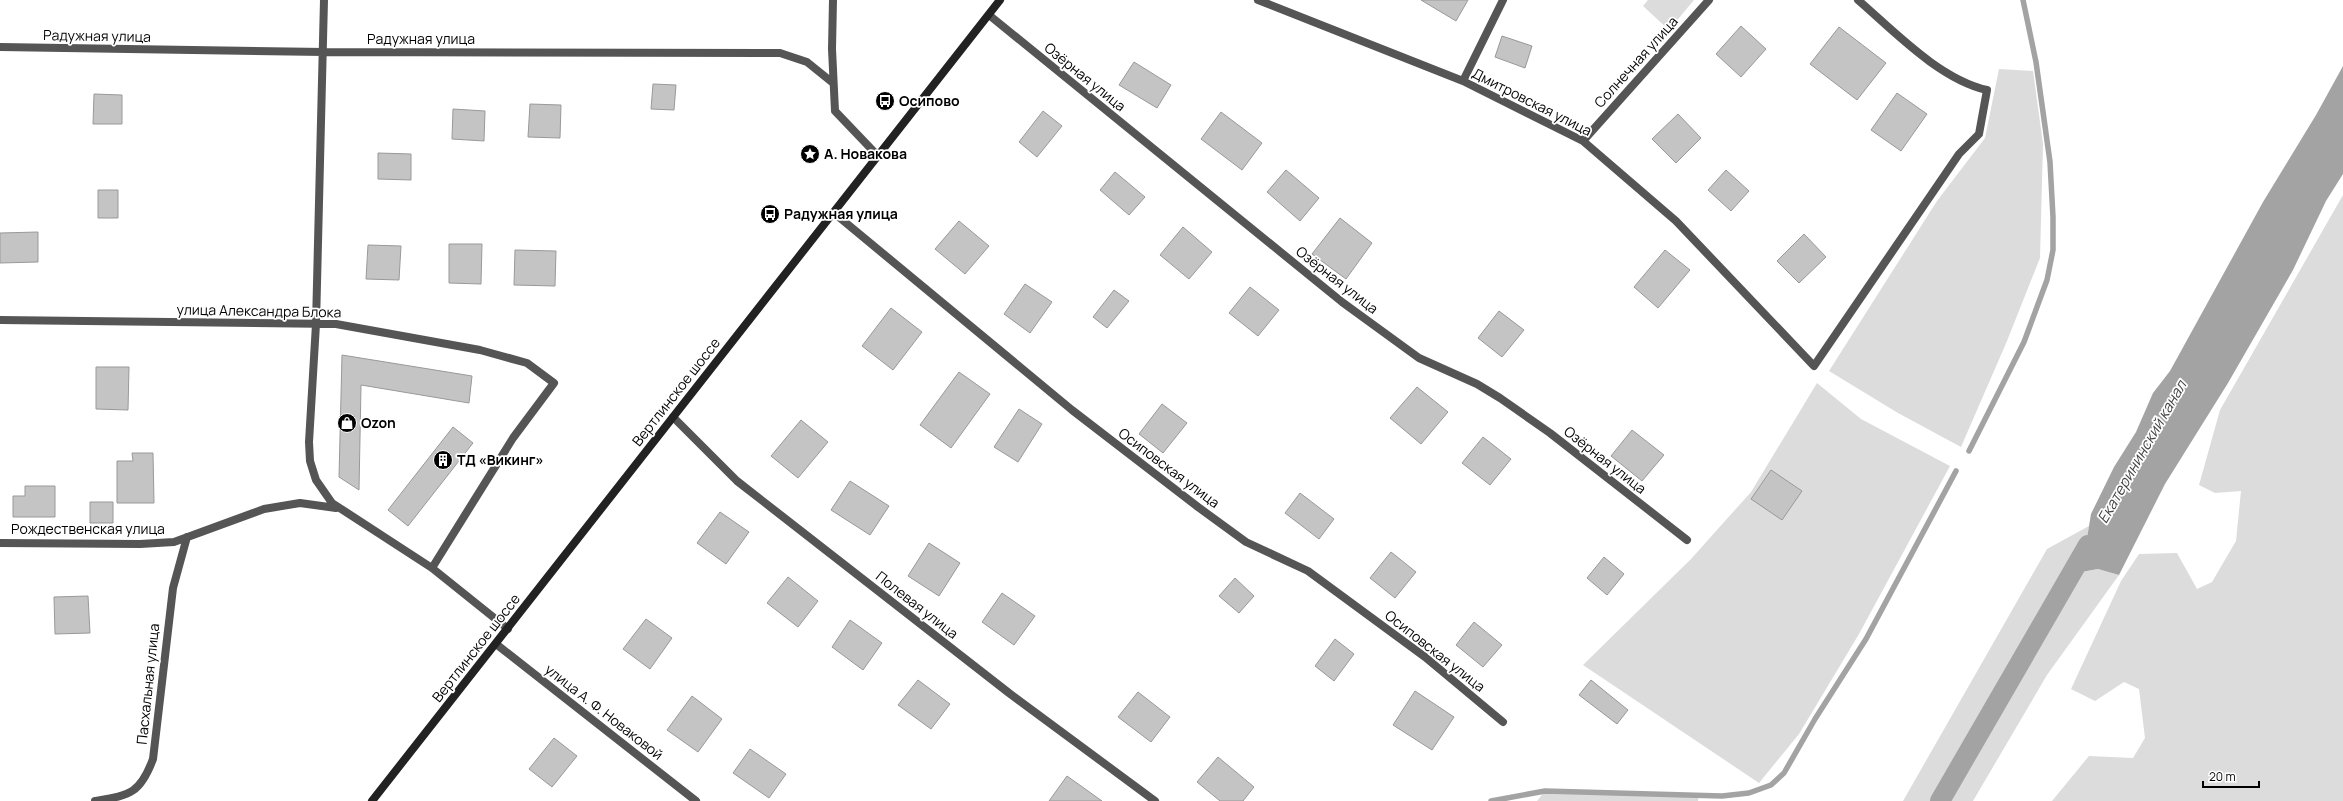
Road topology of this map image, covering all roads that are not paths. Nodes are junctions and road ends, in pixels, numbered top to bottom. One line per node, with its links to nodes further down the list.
1 (324, 0): 10 (street)
2 (833, 0): 12 (street)
3 (1000, 0): 8 (main road, Вертлинское шоссе)
4 (1258, 0): 11 (street, Дмитровская улица)
5 (1503, 0): 11 (street)
6 (1709, 0): 13 (street, Солнечная улица)
7 (1858, 0): 13 (street, Дмитровская улица)
8 (988, 15): 14 (main road, Вертлинское шоссе); 21 (street, Озёрная улица)
9 (0, 47): 10 (street, Радужная улица)
10 (324, 52): 12 (street, Радужная улица); 17 (street)
11 (1463, 81): 13 (street, Дмитровская улица)
12 (833, 83): 14 (street)
13 (1583, 141)
14 (878, 156): 15 (main road, Вертлинское шоссе)
15 (834, 213): 18 (main road, Вертлинское шоссе); 26 (street, Осиповская улица)
16 (0, 320): 17 (street, улица Александра Блока)
17 (316, 324): 19 (street); 23 (street, улица Александра Блока)
18 (673, 416): 24 (main road, Вертлинское шоссе); 30 (street, Полевая улица)
19 (337, 508): 20 (street, Рождественская улица); 23 (street)
20 (187, 537): 22 (street, Рождественская улица); 27 (street, Пасхальная улица)
21 (1687, 540)
22 (0, 543)
23 (432, 568): 24 (street)
24 (508, 629): 25 (main road, Вертлинское шоссе)
25 (496, 644): 28 (main road, Вертлинское шоссе); 29 (street, улица А. Ф. Новаковой)
26 (1503, 722)
27 (96, 801)
28 (372, 801)
29 (696, 801)
30 (1155, 801)

